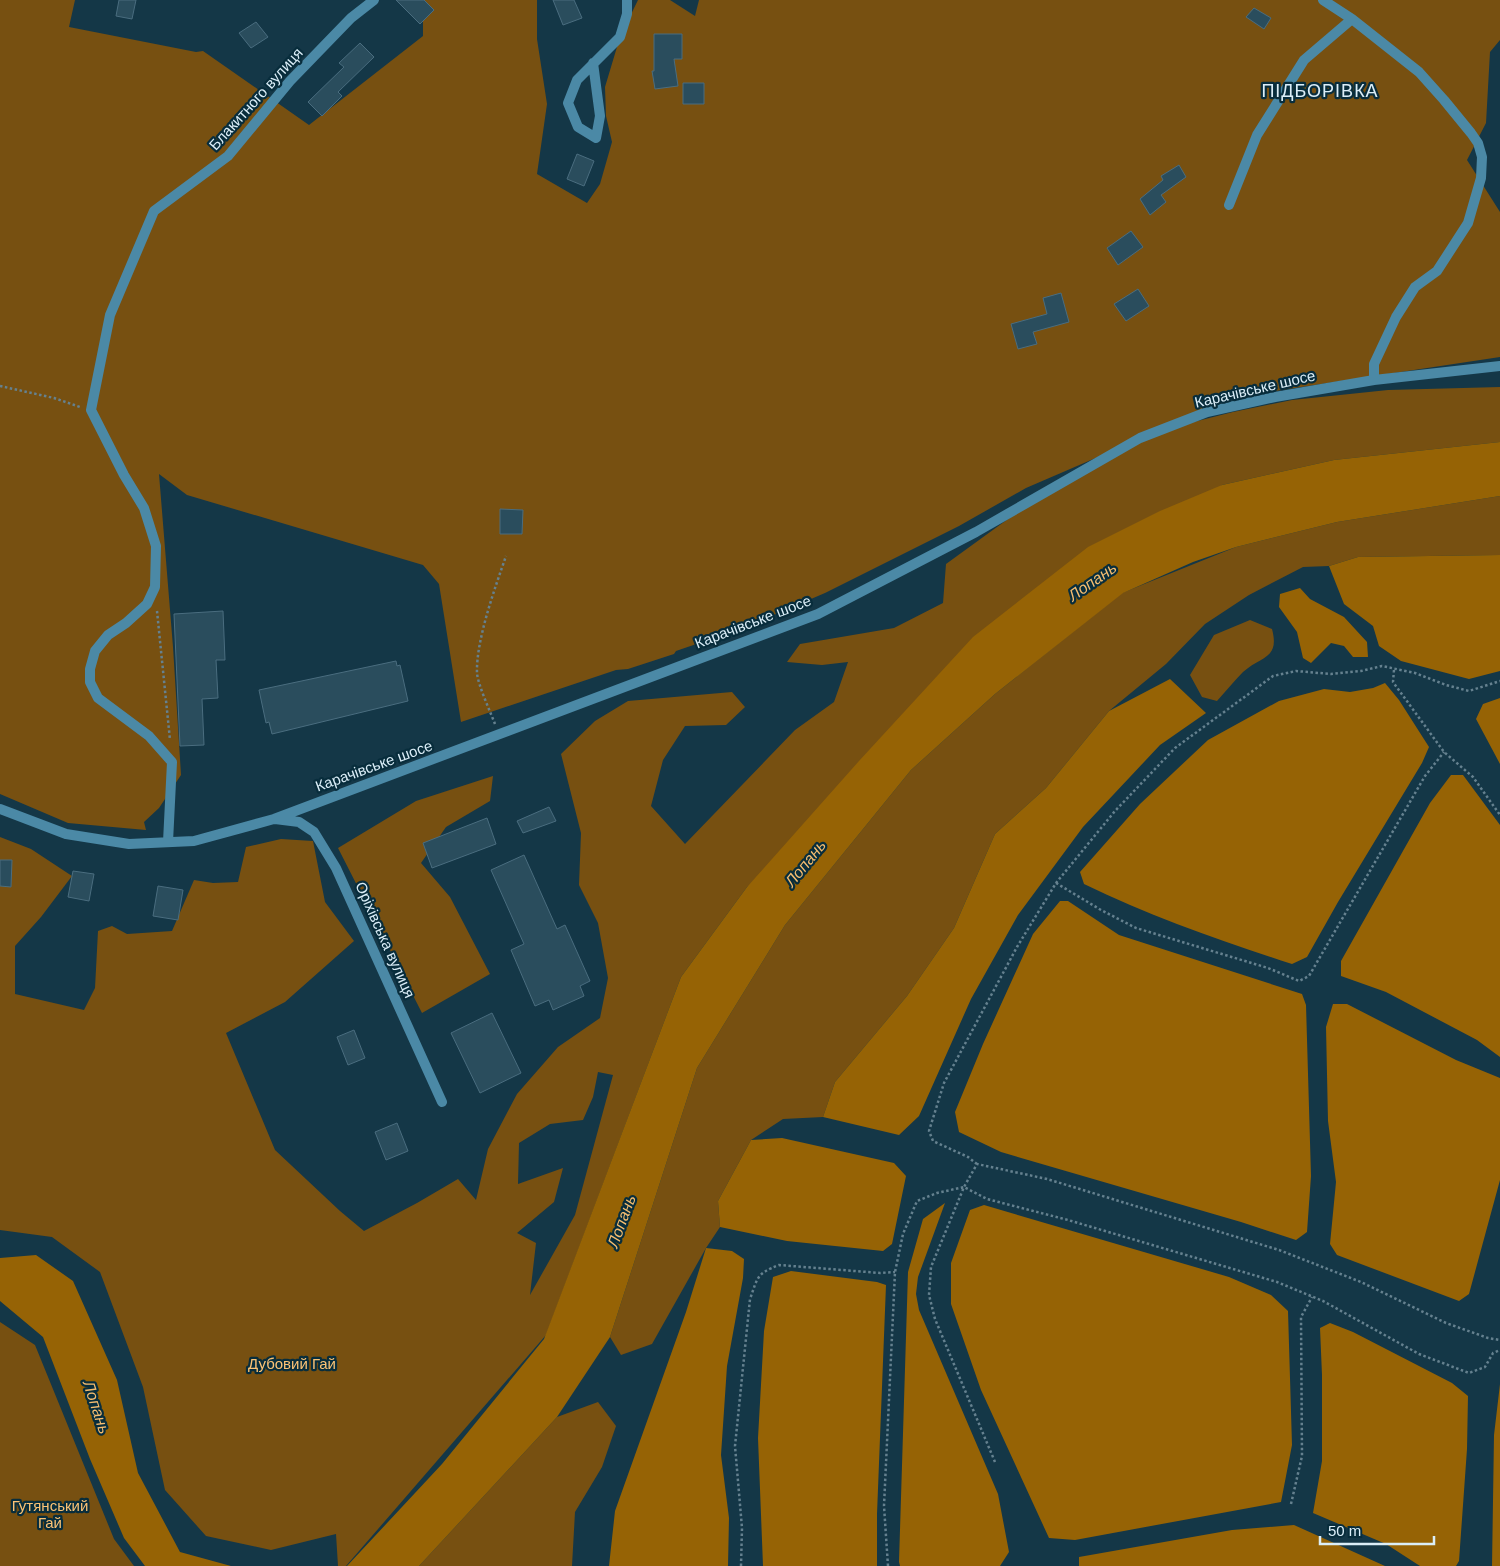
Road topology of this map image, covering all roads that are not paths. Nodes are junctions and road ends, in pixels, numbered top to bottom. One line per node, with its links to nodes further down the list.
1 (374, 0): 11 (street, Блакитного вулиця)
2 (627, 0): 5 (street)
3 (1323, 0): 4 (street)
4 (1352, 18): 6 (street); 8 (street)
5 (593, 63): 5 (street)
6 (1229, 205)
7 (1500, 366): 8 (street, Карачівське шосе)
8 (1374, 380): 10 (street, Карачівське шосе)
9 (0, 809): 11 (street, Карачівське шосе)
10 (274, 819): 11 (street, Карачівське шосе); 12 (street, Оріхівська вулиця)
11 (168, 842)
12 (442, 1102)

